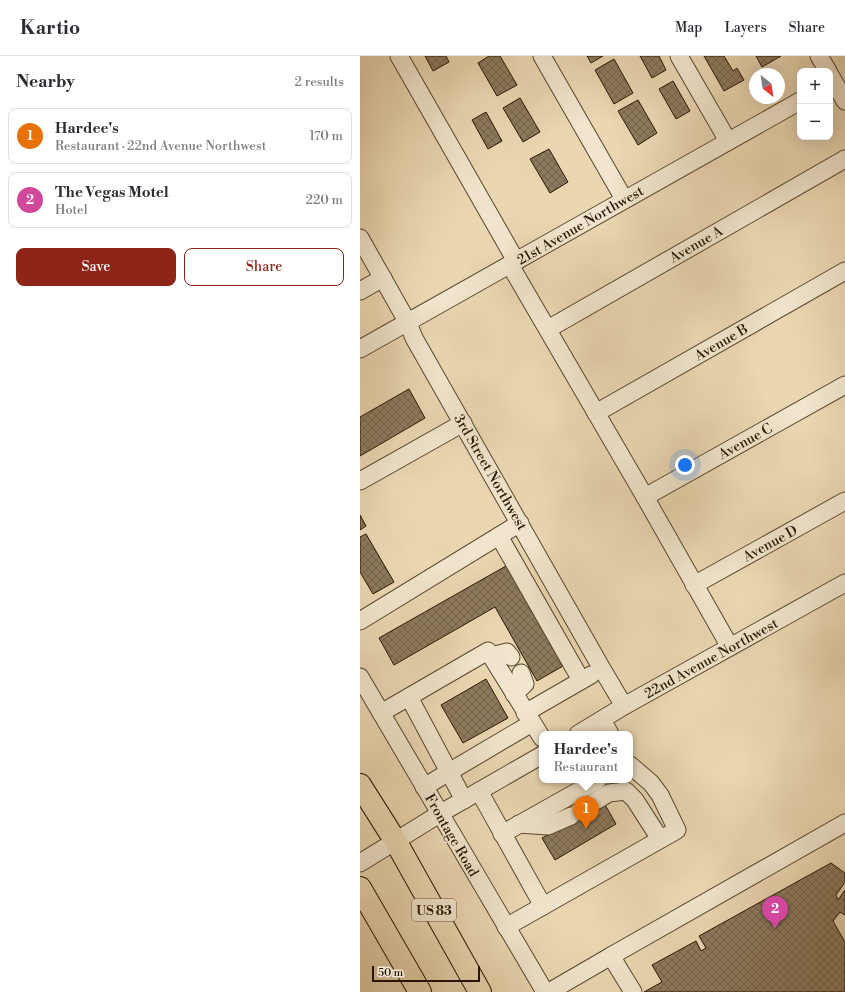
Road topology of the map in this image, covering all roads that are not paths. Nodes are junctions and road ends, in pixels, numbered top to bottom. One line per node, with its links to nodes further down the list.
1 (399, 56): 13 (street)
2 (542, 56): 11 (street)
3 (679, 56): 9 (street)
4 (819, 56): 5 (street)
5 (827, 68)
6 (833, 78): 7 (street)
7 (845, 101)
8 (797, 103): 9 (street, 21st Avenue Northwest)
9 (728, 141): 11 (street, 21st Avenue Northwest)
10 (845, 159): 18 (street, Avenue A)
11 (624, 199): 13 (street, 21st Avenue Northwest)
12 (360, 238): 15 (street, 3rd Street Northwest)
13 (513, 263): 17 (street, 21st Avenue Northwest); 18 (street)
14 (845, 271): 21 (street, Avenue B)
15 (383, 278): 16 (street); 17 (street, 3rd Street Northwest)
16 (360, 291)
17 (408, 323): 19 (street, 21st Avenue Northwest); 22 (street, 3rd Street Northwest)
18 (548, 329): 21 (street)
19 (360, 349)
20 (845, 385): 24 (street, Avenue C)
21 (596, 413): 24 (street)
22 (463, 423): 23 (street); 26 (street, 3rd Street Northwest)
23 (360, 481)
24 (645, 498): 29 (street)
25 (845, 501): 29 (street, Avenue D)
26 (520, 524): 27 (street); 34 (street, 3rd Street Northwest)
27 (499, 536): 30 (street); 37 (street)
28 (845, 583): 31 (street, 22nd Avenue Northwest)
29 (694, 585): 31 (street)
30 (360, 621)
31 (730, 647): 40 (street, 22nd Avenue Northwest)
32 (491, 656): 33 (street); 38 (street); 39 (street)
33 (511, 657)
34 (602, 669): 37 (street); 40 (street, 3rd Street Northwest)
35 (521, 673): 38 (street)
36 (360, 677): 41 (street, Frontage Road)
37 (581, 680): 42 (street)
38 (514, 694): 42 (street)
39 (409, 697): 41 (street); 48 (street)
40 (624, 706): 43 (street, 22nd Avenue Northwest)
41 (381, 713): 51 (street, Frontage Road)
42 (528, 718): 45 (street); 48 (street)
43 (606, 727): 44 (street, 22nd Avenue Northwest)
44 (590, 731)
45 (539, 734)
46 (539, 757): 52 (street)
47 (633, 768): 57 (street)
48 (449, 772): 51 (street); 52 (street)
49 (593, 783): 55 (street)
50 (360, 785): 58 (main road, US 83)
51 (424, 787): 53 (street, Frontage Road)
52 (471, 796): 53 (street); 56 (street)
53 (441, 813): 58 (street); 62 (street, Frontage Road)
54 (845, 823): 63 (street)
55 (519, 824): 56 (street); 57 (street)
56 (502, 834): 61 (street)
57 (660, 839): 61 (street)
58 (396, 842): 59 (street); 65 (main road, US 83)
59 (360, 863)
60 (360, 888): 64 (main road)
61 (542, 906): 62 (street)
62 (506, 927): 66 (street, Frontage Road)
63 (612, 956): 67 (street); 68 (street)
64 (420, 992)
65 (480, 992)
66 (545, 992)
67 (549, 992)
68 (633, 992)

